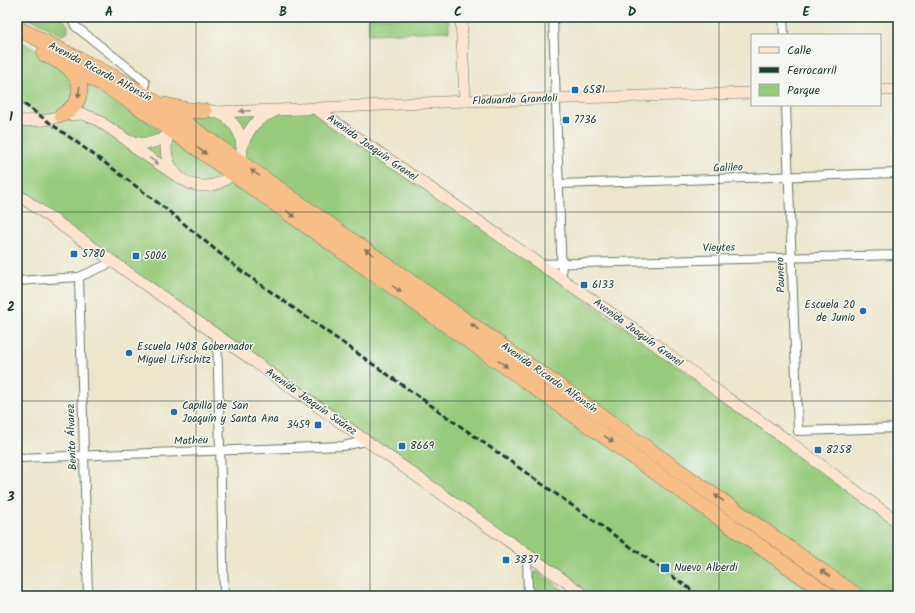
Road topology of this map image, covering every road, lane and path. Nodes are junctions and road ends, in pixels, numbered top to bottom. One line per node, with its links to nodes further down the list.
1 (71, 17): 12 (street)
2 (461, 17): 14 (street)
3 (553, 17): 13 (street)
4 (783, 17): 6 (street)
5 (17, 28): 12 (highway, Avenida Ricardo Alfonsín)
6 (784, 34)
7 (17, 39): 8 (highway, Avenida Ricardo Alfonsín)
8 (67, 66): 19 (highway, one-way to 19); 21 (highway, Avenida Ricardo Alfonsín)
9 (881, 90): 10 (street)
10 (898, 90)
11 (751, 94): 13 (street, Floduardo Grandoli)
12 (150, 99): 18 (highway); 21 (highway, Avenida Ricardo Alfonsín)
13 (556, 99): 14 (street, Floduardo Grandoli); 28 (street)
14 (465, 101): 16 (street, Floduardo Grandoli)
15 (786, 106): 26 (street, Paunero)
16 (316, 109): 17 (street, Floduardo Grandoli); 34 (street, Avenida Joaquín Granel)
17 (278, 110): 18 (street, Floduardo Grandoli, one-way to 18); 23 (street, Floduardo Grandoli)
18 (208, 111): 21 (street); 23 (street)
19 (62, 115): 20 (street); 22 (street)
20 (17, 121)
21 (174, 128): 22 (street); 24 (highway, Avenida Ricardo Alfonsín); 27 (street)
22 (127, 140): 27 (street, one-way to 27)
23 (242, 145): 24 (street)
24 (236, 167): 27 (street); 52 (highway, Avenida Ricardo Alfonsín, one-way to 52); 53 (highway, Avenida Ricardo Alfonsín, one-way to 24)
25 (898, 173): 26 (street, Galileo)
26 (789, 177): 28 (street, Galileo); 31 (street, Paunero)
27 (182, 179)
28 (559, 184): 33 (street)
29 (17, 194): 32 (street, Avenida Joaquín Suárez)
30 (898, 255): 31 (street, Vieytes)
31 (792, 257): 33 (street, Vieytes); 40 (street, Paunero)
32 (113, 262): 35 (street); 38 (street, Avenida Joaquín Suárez)
33 (562, 263): 34 (street, Vieytes); 36 (street)
34 (540, 264): 36 (street, Avenida Joaquín Granel)
35 (79, 277): 37 (street); 44 (street, Benito Álvarez)
36 (562, 279): 42 (street, Avenida Joaquín Granel)
37 (17, 281)
38 (217, 335): 41 (street, Avenida Joaquín Suárez); 43 (street)
39 (898, 428): 40 (street)
40 (798, 431): 42 (street)
41 (366, 440): 43 (street, Matheu); 47 (street, Avenida Joaquín Suárez)
42 (787, 440): 46 (street, Avenida Joaquín Granel)
43 (220, 451): 44 (street, Matheu); 49 (street)
44 (84, 455): 45 (street, Matheu); 48 (street, Benito Álvarez)
45 (17, 458)
46 (898, 522)
47 (527, 555): 50 (street); 51 (street, Avenida Joaquín Suárez)
48 (88, 596)
49 (224, 596)
50 (528, 596)
51 (586, 596)
52 (830, 596)
53 (857, 596)

